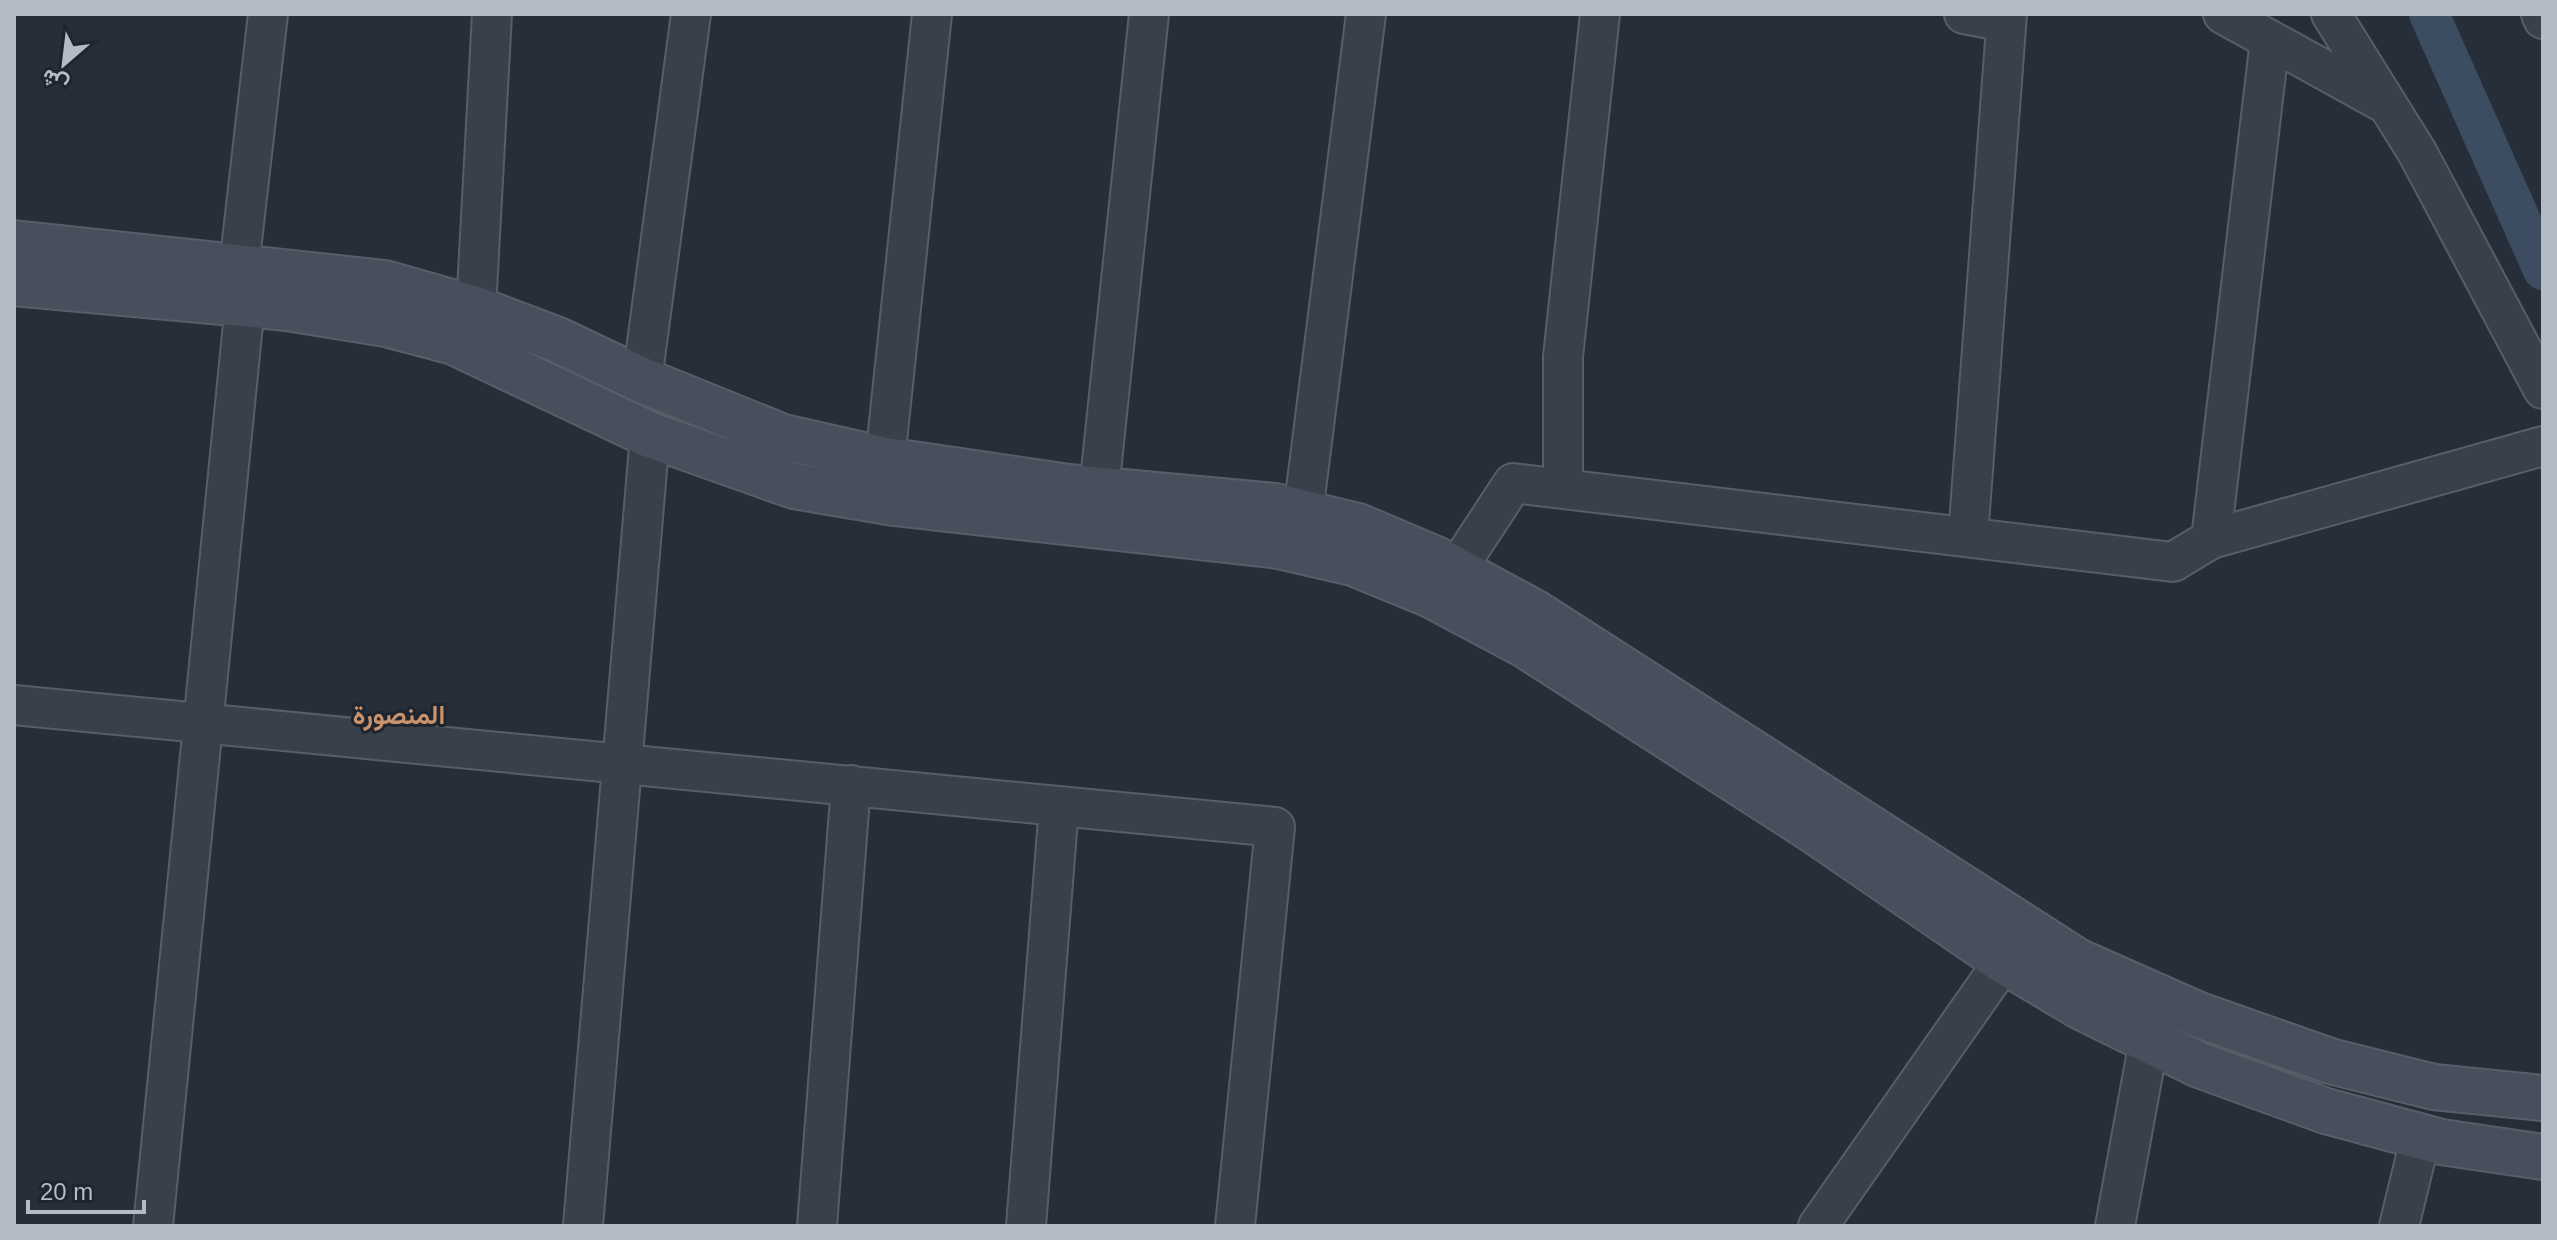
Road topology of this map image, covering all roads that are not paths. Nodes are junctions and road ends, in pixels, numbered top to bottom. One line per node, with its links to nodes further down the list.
1 (268, 14): 16 (street)
2 (492, 14): 17 (street)
3 (691, 14): 18 (street)
4 (932, 14): 22 (street)
5 (1149, 14): 24 (street)
6 (1366, 14): 25 (street)
7 (1600, 14): 23 (street)
8 (1964, 14): 11 (street)
9 (2223, 14): 12 (street)
10 (2331, 14): 13 (street)
11 (2007, 18): 26 (street)
12 (2270, 40): 13 (street); 27 (street)
13 (2388, 105): 19 (street)
14 (14, 243): 16 (street)
15 (14, 283): 16 (street)
16 (242, 286): 17 (street); 20 (street); 30 (street)
17 (476, 309): 18 (street)
18 (642, 380): 22 (street)
19 (2543, 389)
20 (650, 435): 31 (street); 34 (street)
21 (2543, 446): 27 (street)
22 (885, 460): 24 (street)
23 (1563, 488): 26 (street); 28 (street)
24 (1099, 490): 25 (street)
25 (1303, 513): 28 (street)
26 (1968, 537): 27 (street)
27 (2211, 539)
28 (1456, 570): 36 (street)
29 (14, 705): 30 (street)
30 (203, 723): 31 (street); 39 (street)
31 (622, 763): 32 (street); 40 (street)
32 (851, 785): 33 (street); 41 (street)
33 (1059, 806): 42 (street); 43 (street)
34 (2004, 961): 35 (street); 44 (street)
35 (2149, 1041): 37 (street); 45 (street)
36 (2543, 1098)
37 (2421, 1136): 38 (street); 46 (street)
38 (2543, 1157)
39 (153, 1226)
40 (583, 1226)
41 (817, 1226)
42 (1026, 1226)
43 (1235, 1226)
44 (1818, 1226)
45 (2115, 1226)
46 (2399, 1226)

